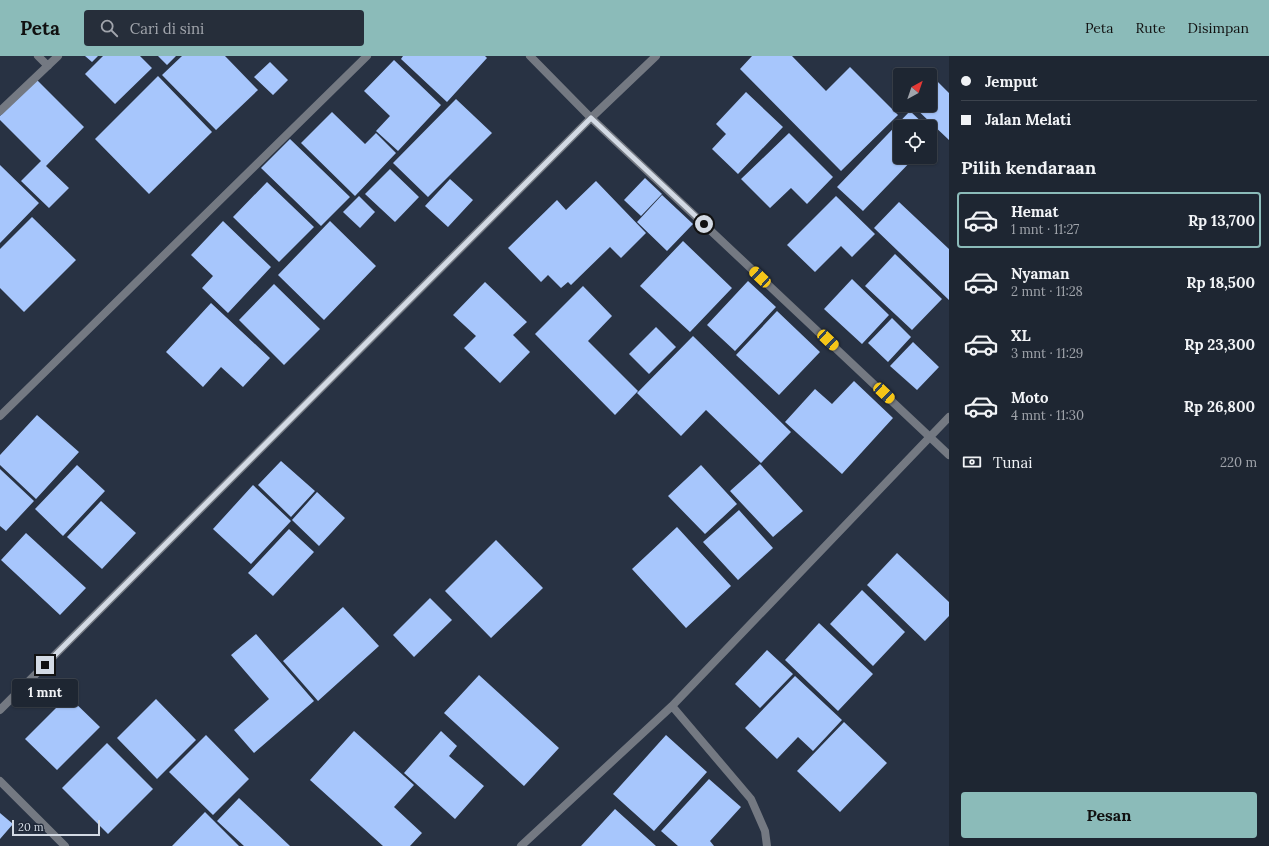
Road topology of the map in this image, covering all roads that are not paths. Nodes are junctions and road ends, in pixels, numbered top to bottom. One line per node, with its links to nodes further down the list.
1 (38, 56): 6 (street)
2 (58, 56): 6 (street)
3 (367, 56): 9 (street)
4 (530, 56): 8 (street)
5 (656, 56): 8 (street)
6 (48, 66): 7 (street)
7 (0, 111)
8 (591, 118): 11 (street); 14 (street)
9 (0, 416)
10 (949, 417): 11 (street)
11 (929, 436): 12 (street); 13 (street)
12 (949, 455)
13 (672, 706): 17 (street); 18 (street)
14 (0, 710)
15 (0, 781): 16 (street)
16 (65, 846)
17 (521, 846)
18 (767, 846)

